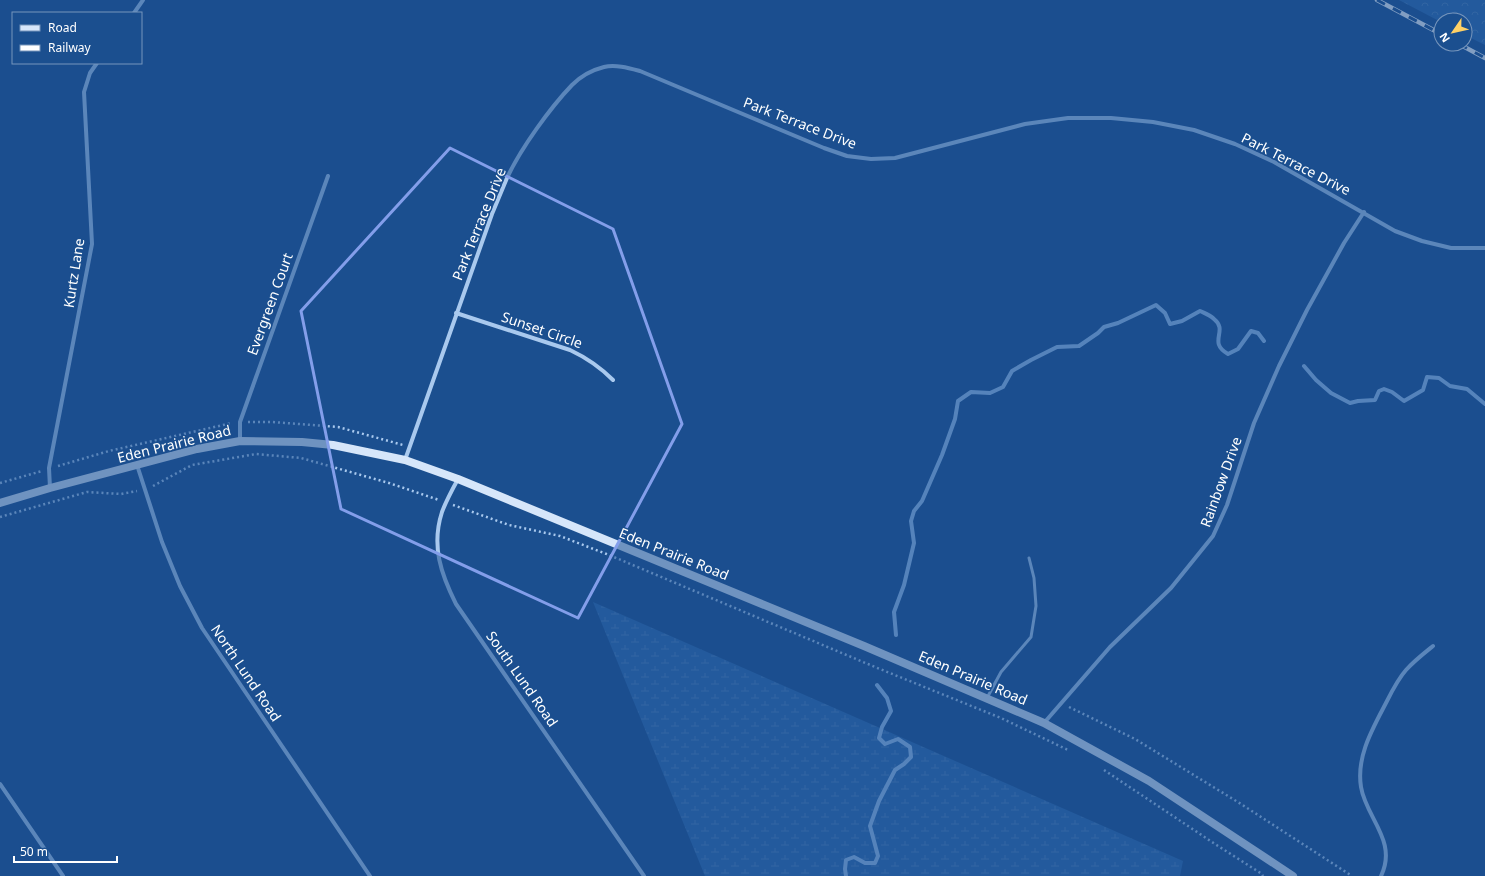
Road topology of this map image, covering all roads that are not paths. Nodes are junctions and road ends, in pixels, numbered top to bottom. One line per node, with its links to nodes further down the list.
1 (143, 0): 2 (street)
2 (135, 12)
3 (96, 64): 13 (street, Kurtz Lane)
4 (328, 176): 9 (street, Evergreen Court)
5 (1364, 212): 6 (street, Park Terrace Drive); 7 (street, Park Terrace Drive); 18 (street, Rainbow Drive)
6 (1485, 248)
7 (456, 313): 8 (street, Sunset Circle); 10 (street, Park Terrace Drive)
8 (613, 380)
9 (240, 441): 10 (main road, Eden Prairie Road); 11 (main road, Eden Prairie Road)
10 (404, 460): 12 (main road, Eden Prairie Road)
11 (137, 465): 13 (main road, Eden Prairie Road); 21 (street, North Lund Road)
12 (458, 479): 17 (main road, Eden Prairie Road); 22 (street, South Lund Road)
13 (50, 488): 14 (main road, Eden Prairie Road)
14 (0, 503)
15 (1029, 558): 17 (lane)
16 (1433, 646): 24 (street)
17 (988, 698): 18 (main road, Eden Prairie Road)
18 (1044, 723): 23 (main road, Eden Prairie Road)
19 (0, 784): 20 (street)
20 (63, 876)
21 (370, 876)
22 (644, 876)
23 (1293, 876)
24 (1381, 876)

